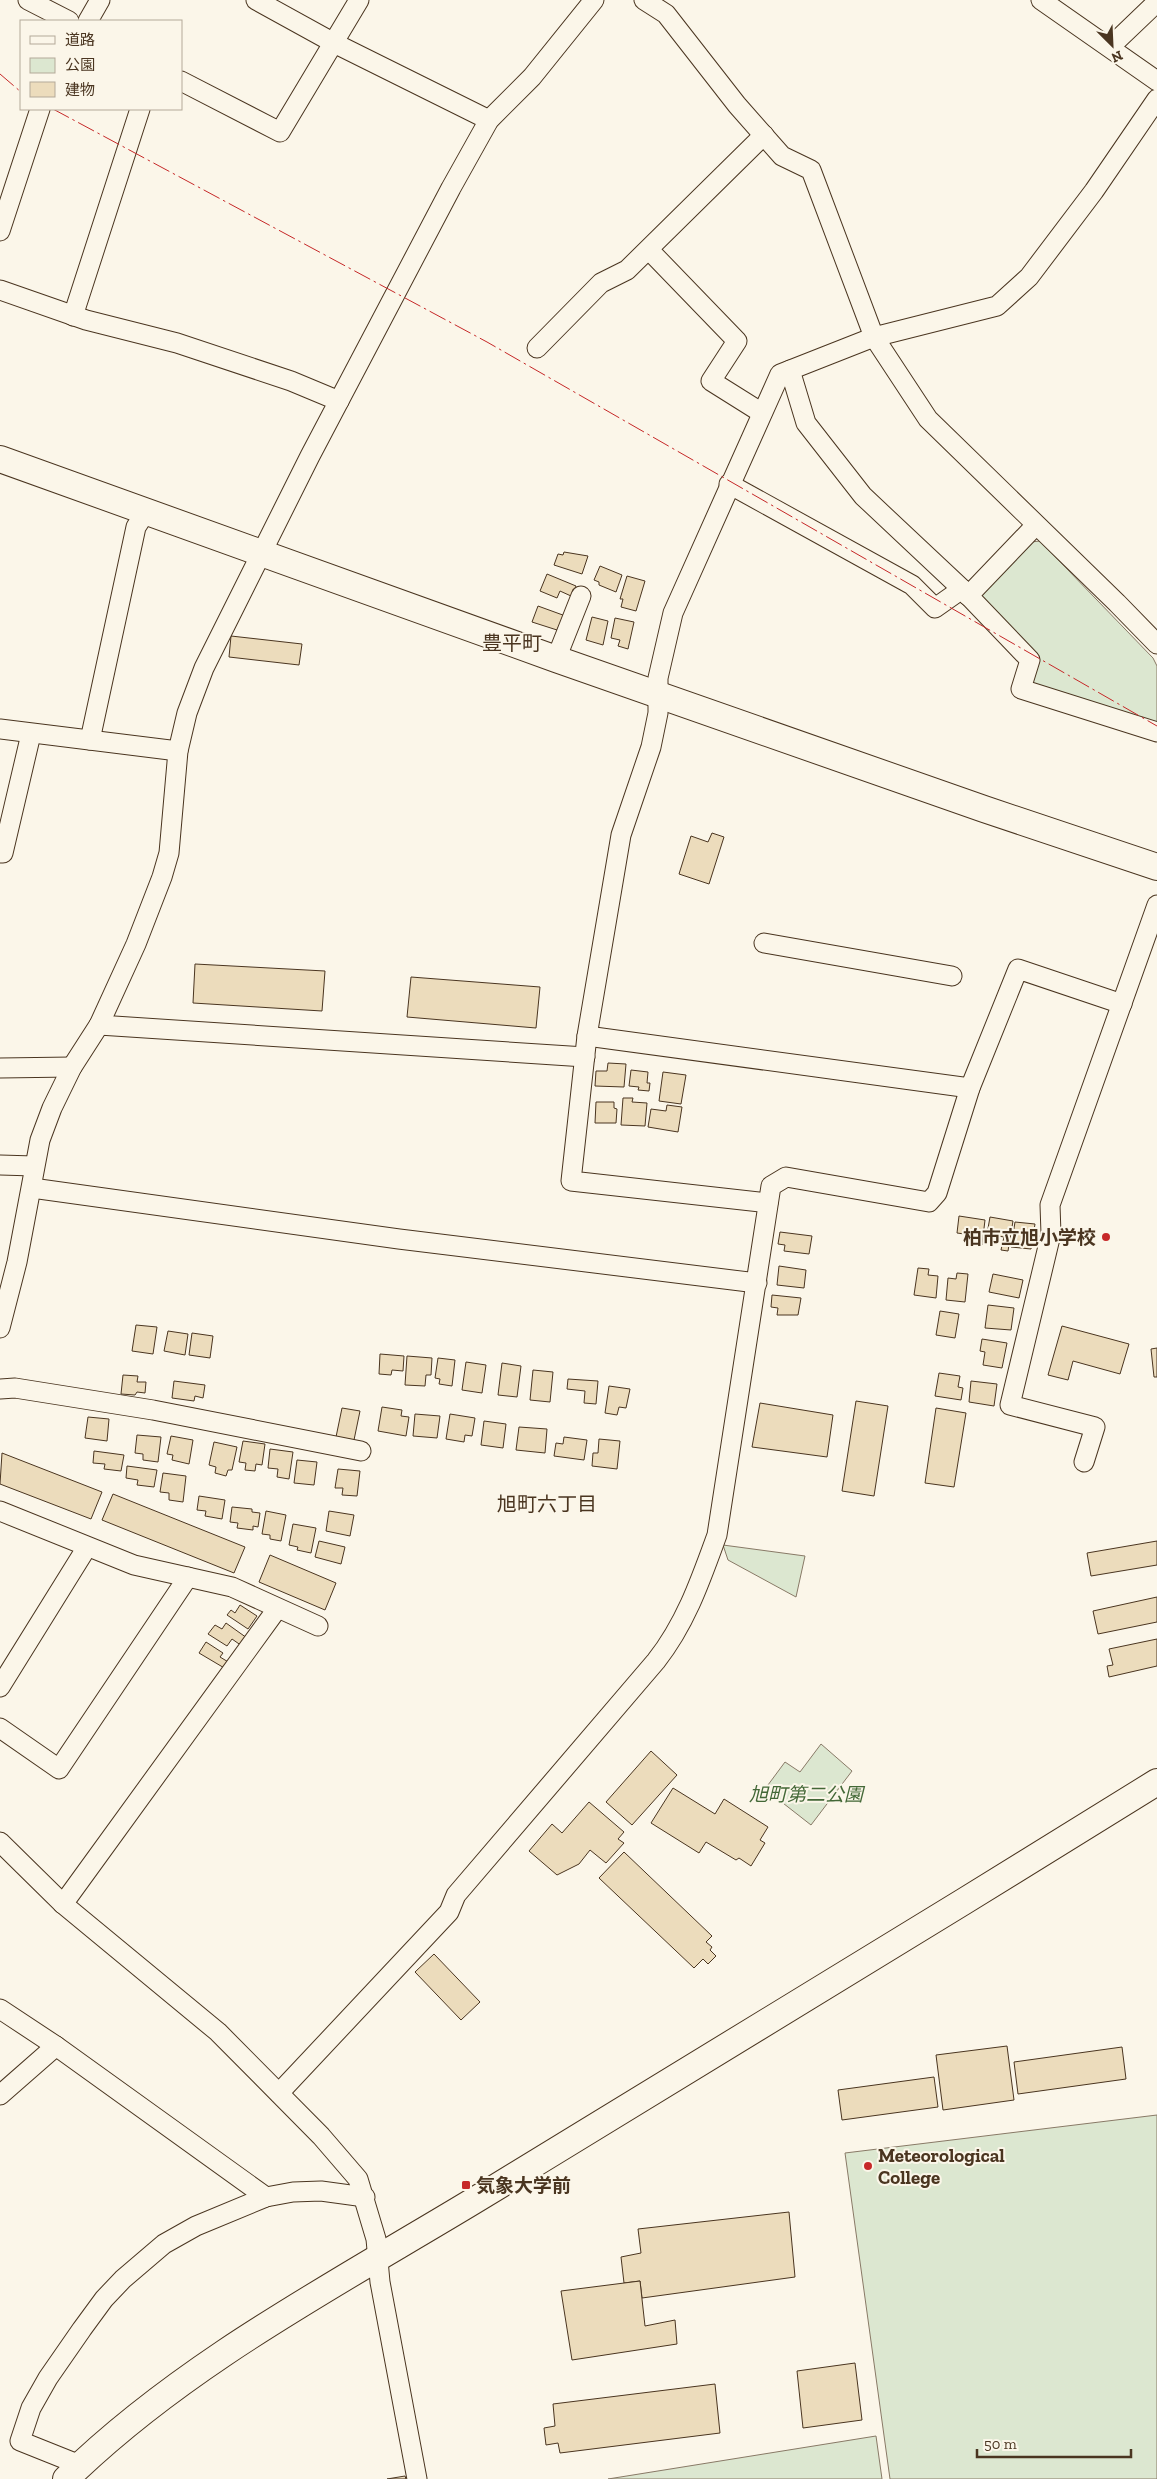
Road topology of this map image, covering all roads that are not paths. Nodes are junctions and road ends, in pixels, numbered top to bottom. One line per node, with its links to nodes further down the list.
1 (28, 0): 9 (street)
2 (100, 0): 10 (street)
3 (256, 0): 11 (street)
4 (359, 0): 11 (street)
5 (594, 0): 18 (street)
6 (644, 0): 19 (street)
7 (1041, 0): 12 (street)
8 (1157, 2): 12 (street)
9 (67, 20)
10 (89, 20)
11 (334, 43): 14 (street); 18 (street)
12 (1110, 47): 13 (street)
13 (1157, 81)
14 (182, 82)
15 (1157, 99): 24 (street)
16 (40, 110): 20 (street)
17 (140, 110): 23 (street)
18 (490, 120): 27 (street)
19 (764, 135): 21 (street); 24 (street)
20 (0, 231)
21 (649, 250): 25 (street); 28 (street)
22 (0, 290): 23 (street)
23 (73, 316): 27 (street)
24 (874, 337): 26 (street); 32 (street)
25 (537, 348)
26 (790, 370): 28 (street); 34 (street)
27 (339, 401): 33 (street)
28 (762, 413): 30 (street)
29 (0, 459): 31 (street)
30 (729, 484): 34 (street); 38 (street)
31 (145, 513): 33 (street); 42 (street)
32 (1036, 525): 34 (street); 36 (street)
33 (262, 554): 37 (street); 43 (street)
34 (965, 593): 40 (street)
35 (581, 596): 37 (street)
36 (1157, 644)
37 (556, 659): 38 (street)
38 (657, 694): 45 (street); 52 (street)
39 (0, 729): 41 (street)
40 (1157, 732)
41 (31, 734): 42 (street); 44 (street)
42 (90, 740): 43 (street)
43 (178, 751): 51 (street)
44 (0, 853)
45 (1157, 867)
46 (1157, 905): 48 (street)
47 (764, 943): 49 (street)
48 (1149, 953): 50 (street)
49 (952, 976)
50 (1122, 1004): 56 (street); 66 (street)
51 (99, 1025): 53 (street); 54 (street)
52 (587, 1036): 53 (street); 56 (street)
53 (585, 1056): 60 (street)
54 (72, 1067): 55 (street); 58 (street)
55 (0, 1068)
56 (970, 1088): 60 (street)
57 (0, 1165): 58 (street)
58 (34, 1166): 59 (street)
59 (32, 1188): 61 (street); 62 (street)
60 (768, 1203): 62 (street)
61 (8, 1262): 63 (street)
62 (757, 1283): 79 (street)
63 (0, 1328)
64 (0, 1389): 65 (street)
65 (361, 1450)
66 (1084, 1462)
67 (0, 1511): 68 (street)
68 (87, 1547): 69 (street); 72 (street)
69 (188, 1577): 70 (street); 73 (street)
70 (277, 1609): 71 (street); 76 (street)
71 (318, 1626)
72 (0, 1687)
73 (0, 1728)
74 (1157, 1782): 83 (street)
75 (0, 1842): 76 (street)
76 (63, 1904): 79 (street)
77 (0, 2009): 78 (street)
78 (56, 2046): 80 (street); 81 (street)
79 (279, 2093): 82 (street)
80 (0, 2095)
81 (266, 2197): 82 (street); 84 (street)
82 (364, 2197): 83 (street)
83 (378, 2260): 84 (street); 85 (street)
84 (73, 2472)
85 (417, 2479)

